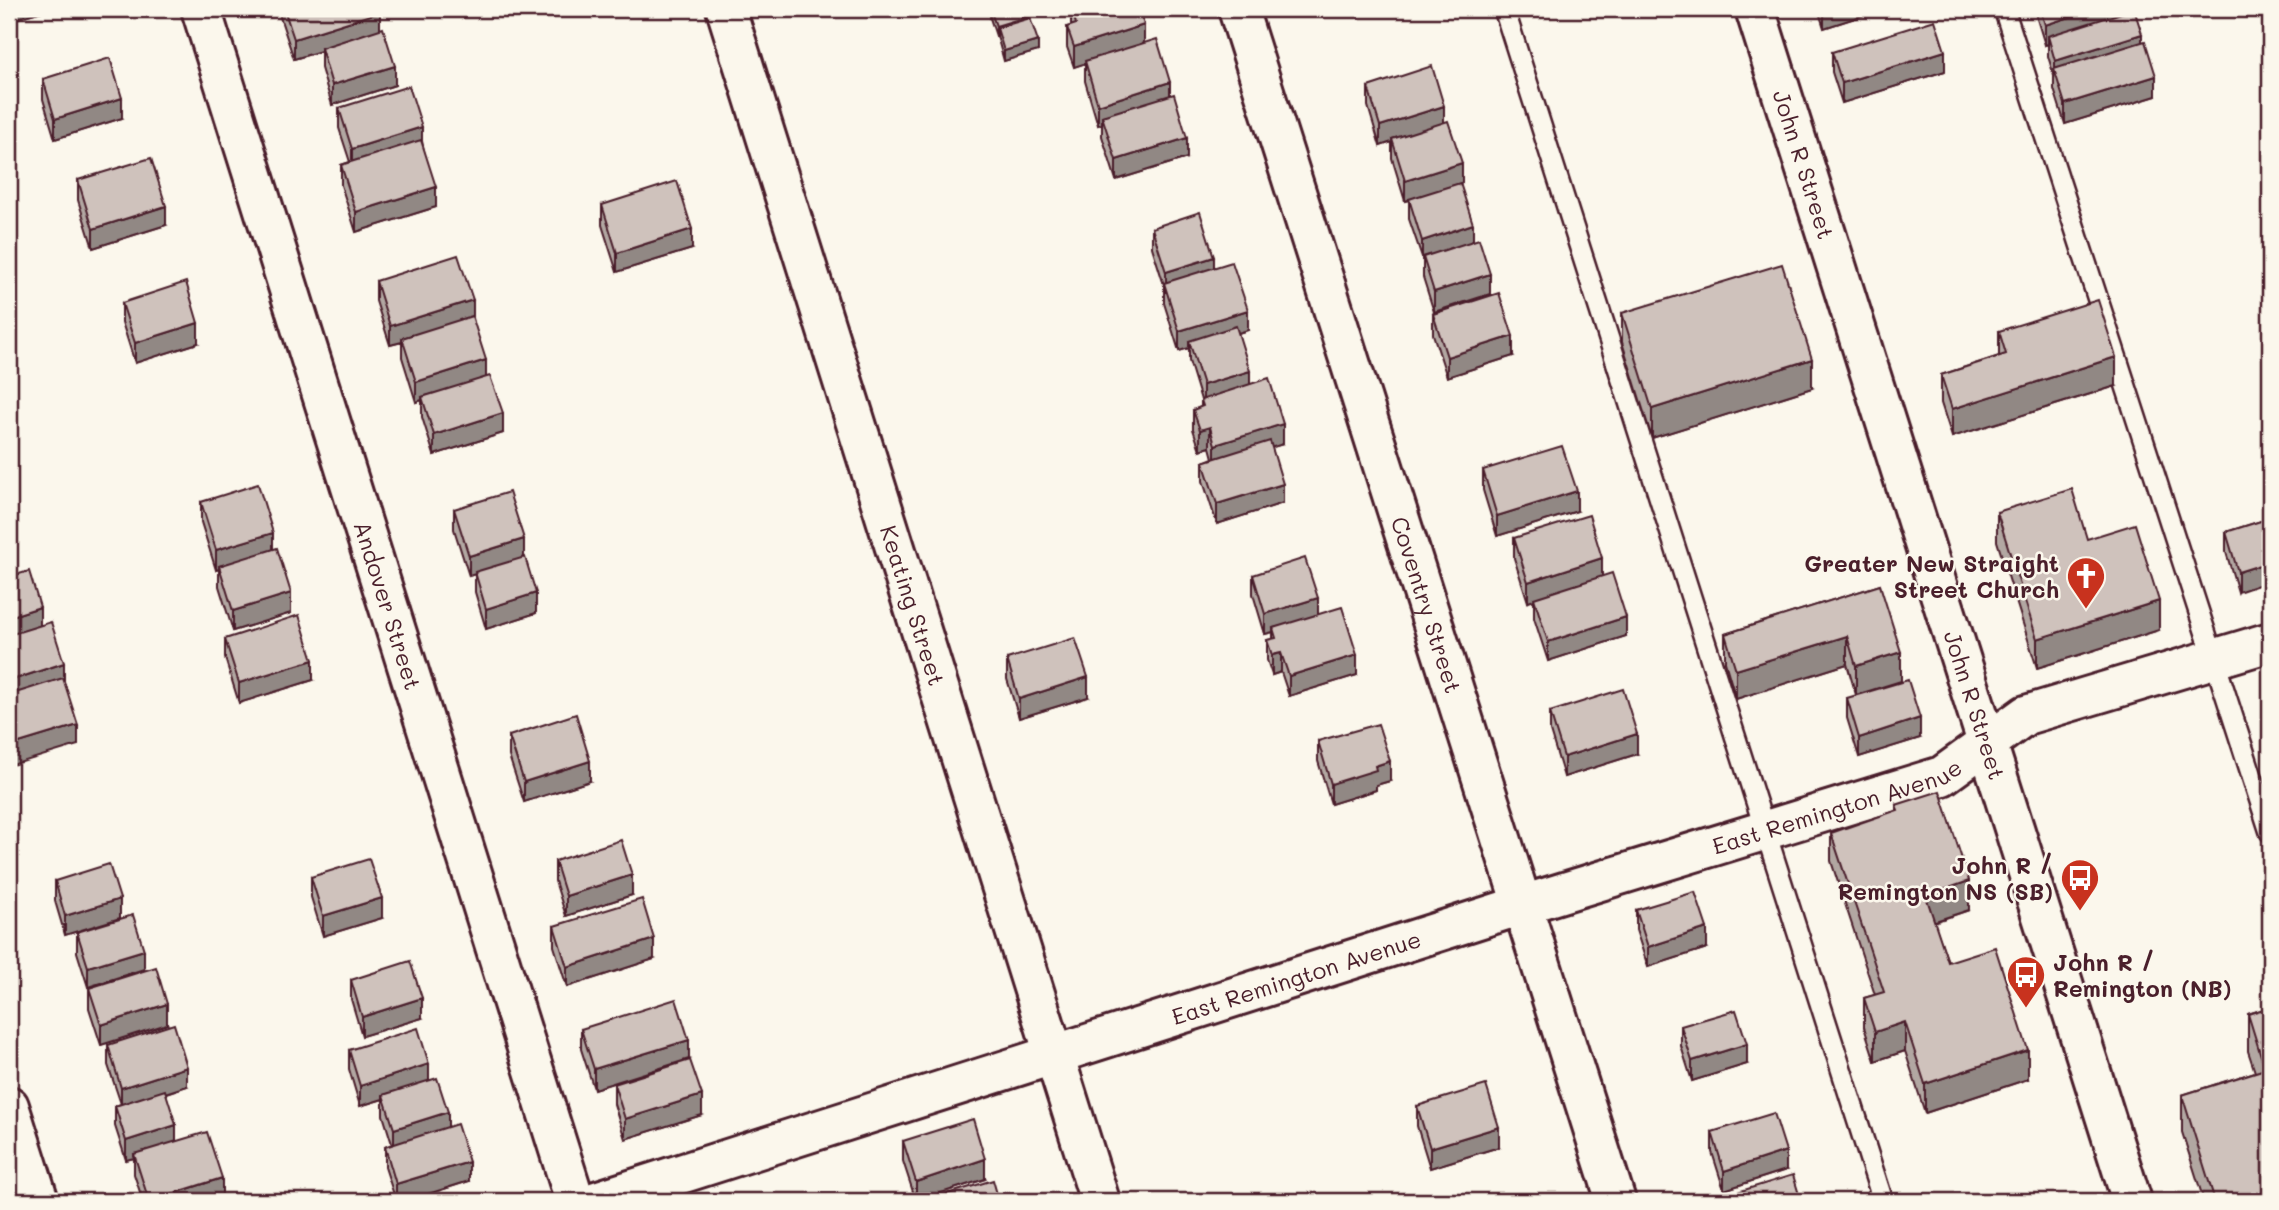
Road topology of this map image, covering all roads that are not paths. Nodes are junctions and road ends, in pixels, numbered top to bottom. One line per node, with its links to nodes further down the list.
1 (201, 9): 16 (street, Andover Street)
2 (726, 9): 13 (street, Keating Street)
3 (1238, 9): 12 (street, Coventry Street)
4 (1504, 9): 10 (lane)
5 (1755, 9): 9 (street, John R Street)
6 (2004, 9): 8 (lane)
7 (2270, 642): 8 (street, East Remington Avenue)
8 (2216, 659): 9 (street, East Remington Avenue); 11 (lane)
9 (1988, 743): 10 (street, East Remington Avenue); 21 (street, John R Street)
10 (1767, 830): 12 (street, East Remington Avenue); 20 (lane)
11 (2270, 832)
12 (1522, 905): 13 (street, East Remington Avenue); 19 (street, Coventry Street)
13 (1055, 1056): 17 (street, East Remington Avenue); 18 (street, Keating Street)
14 (9, 1106): 15 (street)
15 (39, 1201)
16 (575, 1201)
17 (596, 1201)
18 (1100, 1201)
19 (1616, 1201)
20 (1883, 1201)
21 (2132, 1201)

